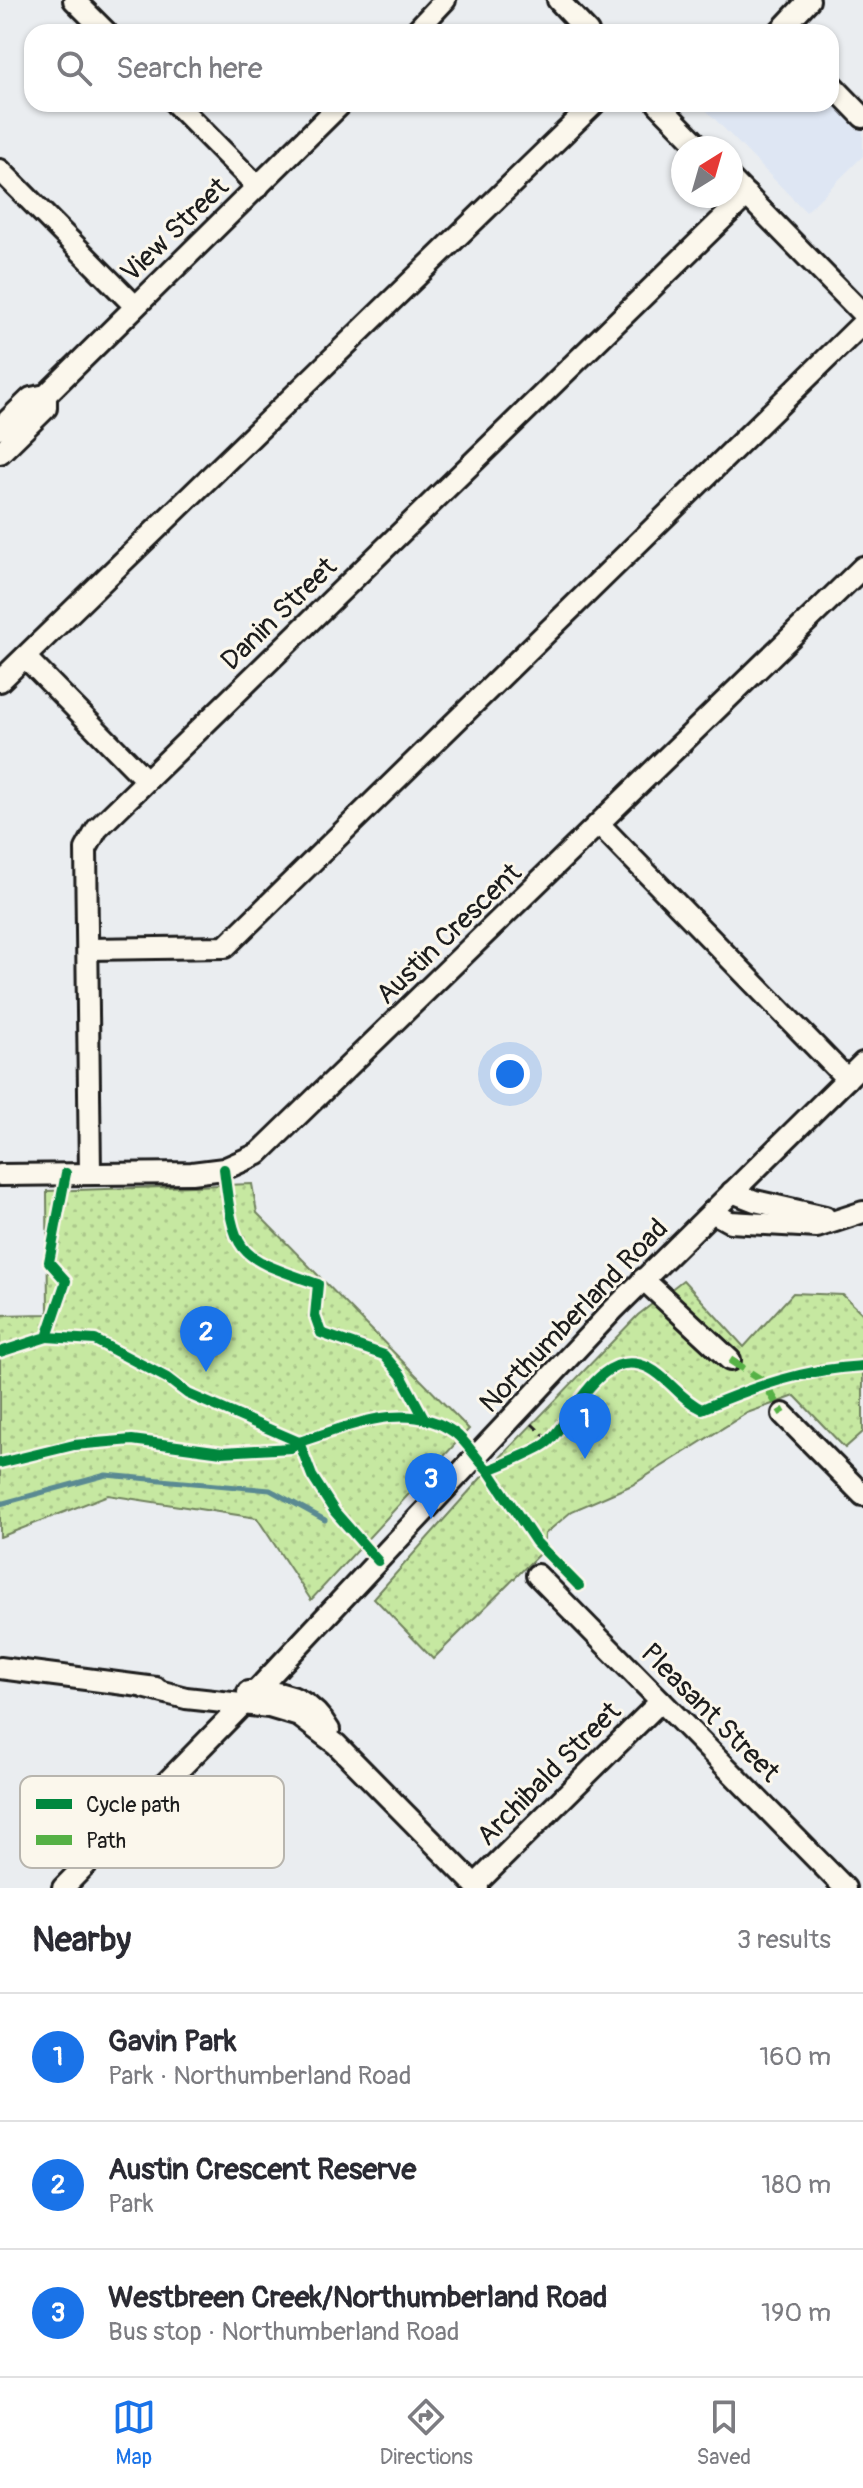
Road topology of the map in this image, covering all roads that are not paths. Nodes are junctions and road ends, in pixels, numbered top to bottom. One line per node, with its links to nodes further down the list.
1 (74, 0): 6 (street)
2 (445, 0): 7 (street)
3 (465, 0): 8 (street)
4 (558, 0): 9 (street)
5 (809, 0): 10 (street)
6 (98, 24)
7 (424, 24)
8 (425, 24)
9 (580, 24)
10 (786, 24)
11 (839, 92): 16 (street)
12 (184, 112): 19 (street)
13 (333, 112): 19 (street, View Street)
14 (586, 112): 29 (street)
15 (666, 112): 17 (street)
16 (863, 117)
17 (689, 136)
18 (0, 170): 22 (street)
19 (258, 187): 22 (street, View Street)
20 (743, 191): 21 (street)
21 (747, 195): 23 (street); 31 (street, Danin Street)
22 (135, 306): 25 (street, View Street)
23 (863, 314)
24 (863, 323): 33 (street)
25 (46, 395): 26 (street, View Street); 27 (street, View Street)
26 (0, 428)
27 (0, 453)
28 (863, 567): 32 (street, Austin Crescent)
29 (25, 657): 30 (street); 31 (street)
30 (0, 681)
31 (146, 780): 33 (street, Danin Street)
32 (599, 824): 35 (street); 36 (street, Austin Crescent)
33 (88, 949): 36 (street, Danin Street)
34 (863, 1063): 35 (street, Northumberland Road)
35 (847, 1079): 38 (street, Northumberland Road)
36 (90, 1173): 37 (street, Austin Crescent)
37 (0, 1175)
38 (732, 1192): 39 (street, Northumberland Road); 40 (street)
39 (712, 1212): 40 (street); 41 (street, Northumberland Road)
40 (854, 1215)
41 (643, 1279): 42 (street); 48 (street, Northumberland Road)
42 (730, 1360)
43 (783, 1414): 44 (street)
44 (863, 1495)
45 (537, 1575): 49 (street, Pleasant Street)
46 (0, 1668): 47 (street)
47 (143, 1687): 48 (street); 50 (street)
48 (256, 1691): 50 (street, Northumberland Road); 51 (street)
49 (661, 1701): 54 (street, Archibald Street); 56 (street, Pleasant Street)
50 (240, 1706): 51 (street); 52 (street, Northumberland Road)
51 (336, 1744): 54 (street)
52 (172, 1776)
53 (82, 1868): 55 (street, Northumberland Road)
54 (466, 1883)
55 (63, 1888)
56 (845, 1888)

